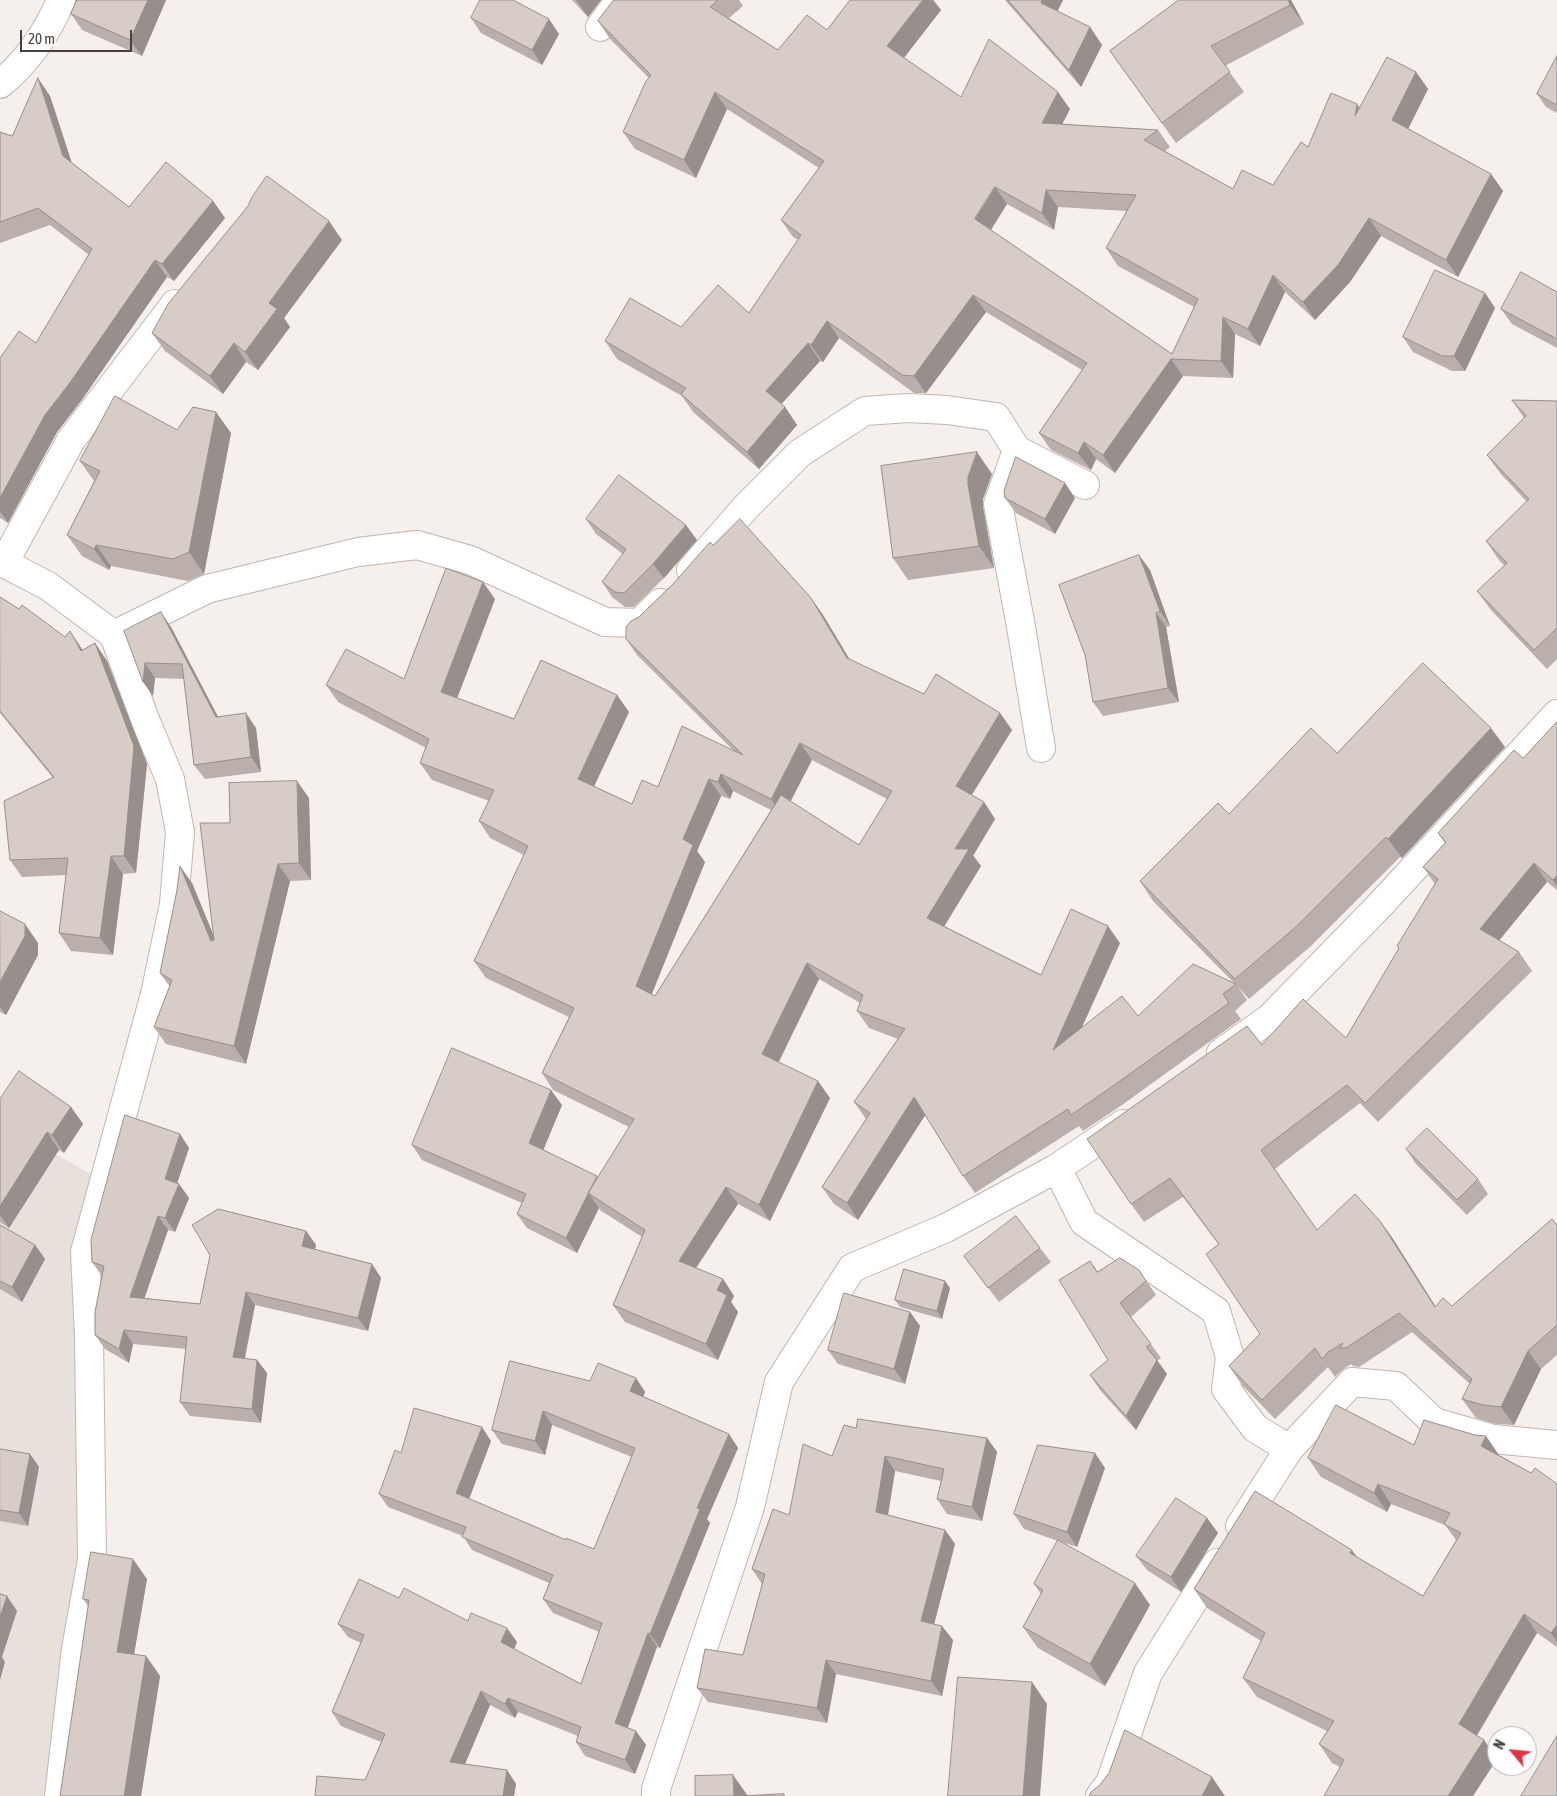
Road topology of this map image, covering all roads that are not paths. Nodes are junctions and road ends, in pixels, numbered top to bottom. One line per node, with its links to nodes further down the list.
1 (61, 0): 4 (street)
2 (620, 0): 3 (street)
3 (600, 28)
4 (0, 84)
5 (189, 287): 8 (street)
6 (1017, 450): 7 (street); 9 (street); 11 (street)
7 (1085, 485)
8 (2, 562): 9 (street)
9 (114, 635): 17 (street)
10 (1557, 714): 12 (street)
11 (1041, 748)
12 (1201, 1068)
13 (1146, 1107): 14 (street)
14 (1057, 1168): 16 (street); 18 (street)
15 (1557, 1445): 16 (street)
16 (1288, 1449): 19 (street)
17 (59, 1796)
18 (656, 1796)
19 (1100, 1796)

